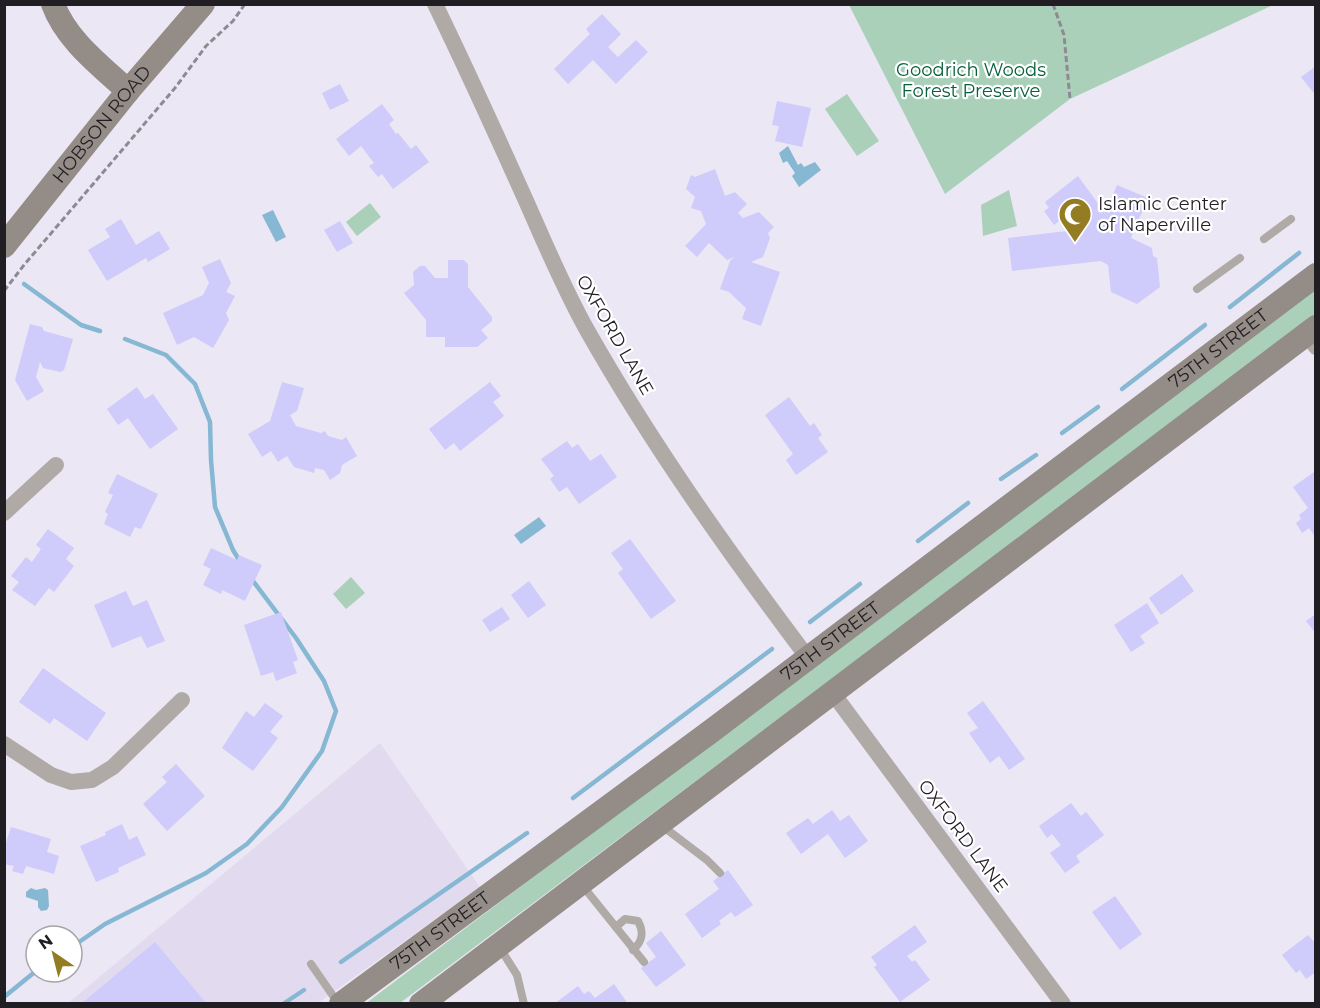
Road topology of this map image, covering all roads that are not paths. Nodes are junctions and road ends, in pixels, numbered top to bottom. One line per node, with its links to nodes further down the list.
1 (52, 4): 4 (main road)
2 (203, 4): 4 (main road, HOBSON ROAD)
3 (435, 4): 14 (street, OXFORD LANE)
4 (128, 91): 7 (main road, HOBSON ROAD)
5 (1291, 219): 6 (lane)
6 (1264, 239)
7 (4, 246)
8 (1240, 258): 10 (lane)
9 (1316, 275): 14 (main road, 75TH STREET)
10 (1197, 289)
11 (1313, 336): 15 (main road)
12 (56, 465): 13 (street)
13 (4, 513)
14 (808, 658): 26 (main road, 75TH STREET)
15 (832, 692): 18 (main road); 29 (street, OXFORD LANE)
16 (182, 700): 17 (street)
17 (4, 744)
18 (659, 823): 19 (lane); 20 (main road)
19 (720, 873)
20 (580, 882): 21 (lane); 22 (main road)
21 (616, 927): 23 (lane); 23 (lane)
22 (498, 945): 27 (main road); 28 (lane)
23 (633, 950): 24 (lane)
24 (644, 962)
25 (311, 964): 26 (lane)
26 (340, 1004)
27 (421, 1004)
28 (524, 1004)
29 (1063, 1004)

